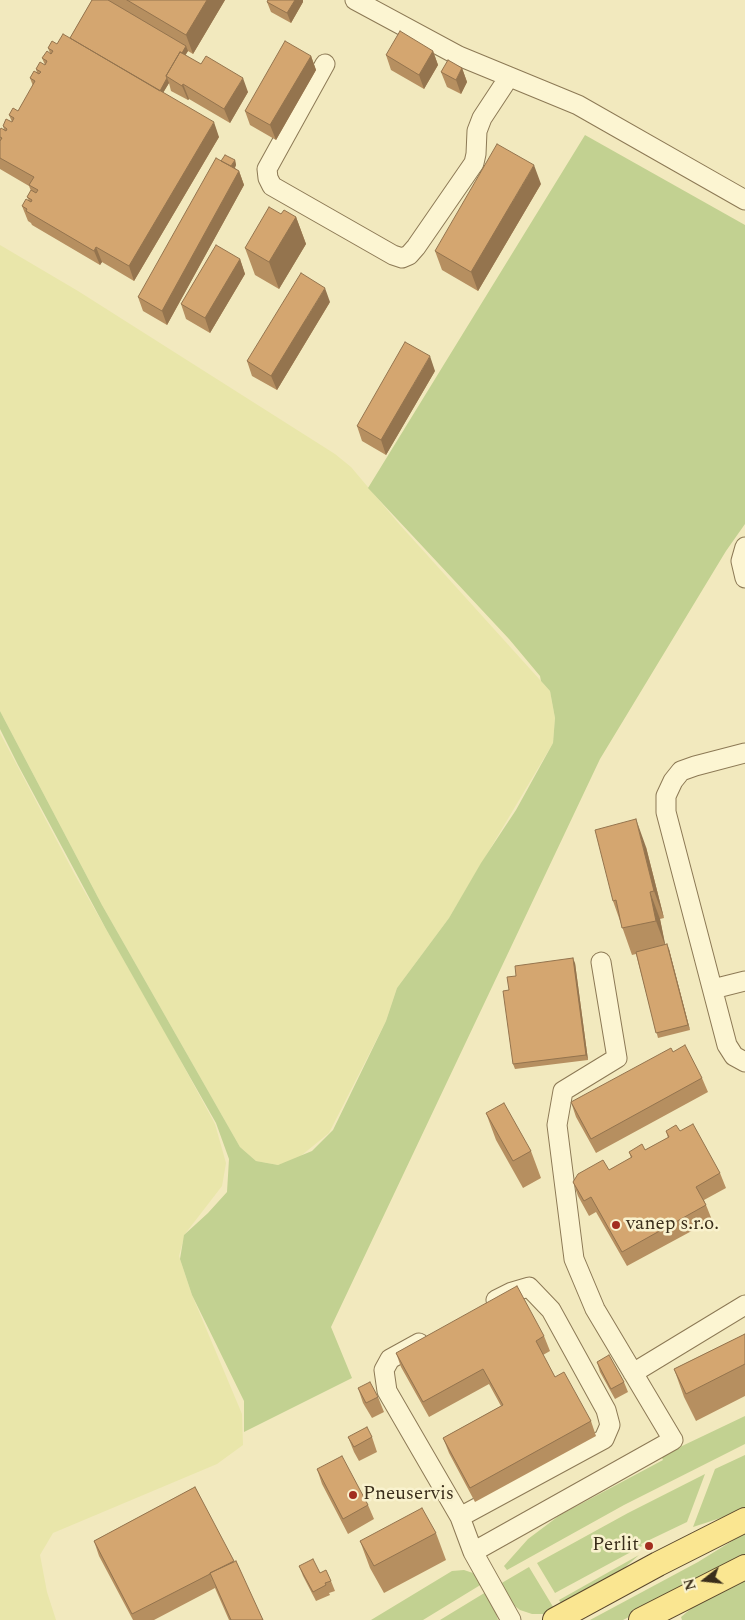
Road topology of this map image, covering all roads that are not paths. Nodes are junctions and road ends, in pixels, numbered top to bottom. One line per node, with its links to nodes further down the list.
1 (355, 0): 3 (lane)
2 (326, 64): 3 (lane)
3 (509, 77): 4 (lane)
4 (745, 200)
5 (745, 547): 6 (lane)
6 (745, 578)
7 (745, 754): 10 (lane)
8 (601, 962): 15 (lane)
9 (745, 981): 10 (lane)
10 (713, 989): 11 (lane)
11 (745, 1062)
12 (745, 1305): 15 (lane)
13 (477, 1311): 16 (lane)
14 (433, 1335): 16 (lane)
15 (633, 1373): 18 (lane)
16 (460, 1517): 18 (lane)
17 (745, 1520): 21 (main road)
18 (473, 1552): 20 (lane)
19 (745, 1566): 22 (main road)
20 (511, 1620)
21 (554, 1620)
22 (641, 1620)

